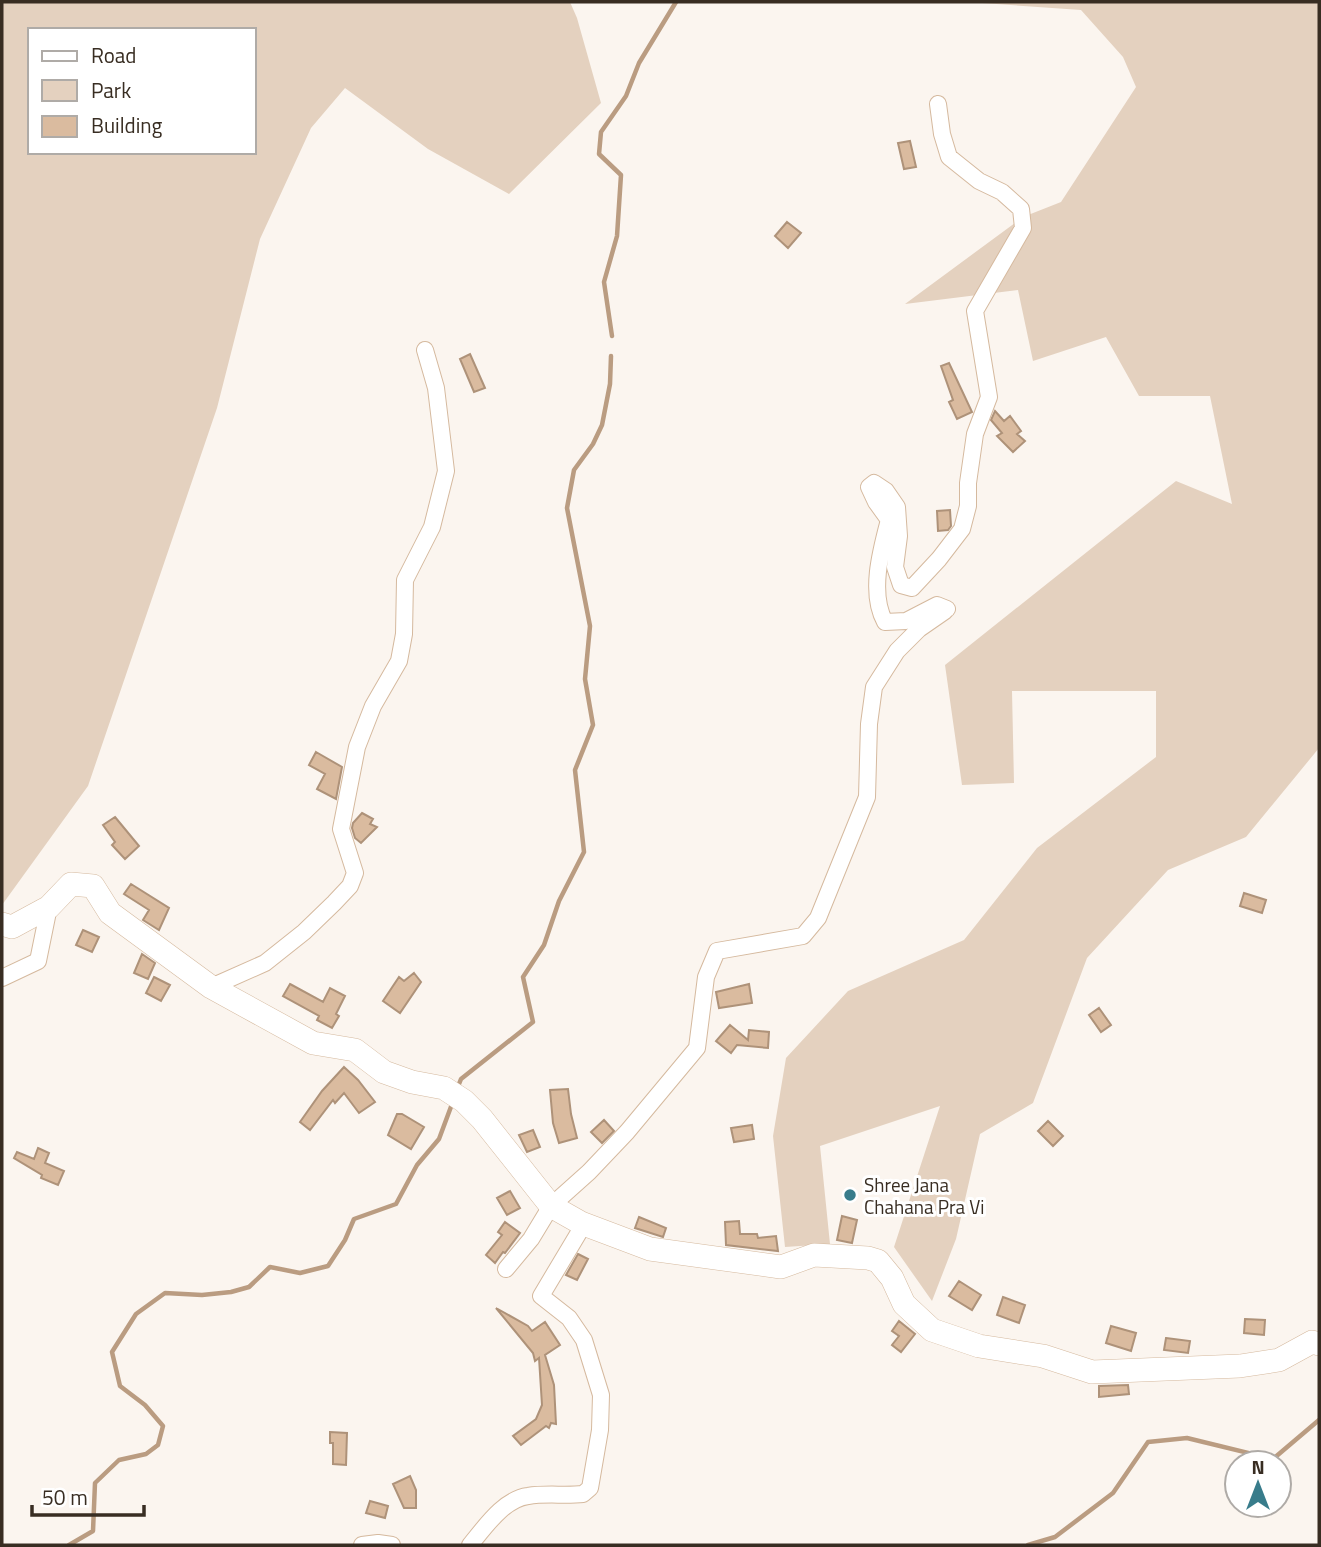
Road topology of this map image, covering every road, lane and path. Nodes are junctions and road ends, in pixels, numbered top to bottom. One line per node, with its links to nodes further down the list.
1 (938, 104): 7 (street)
2 (425, 349): 6 (street)
3 (49, 907): 4 (street); 5 (street); 6 (street)
4 (2, 923)
5 (2, 978)
6 (211, 987): 7 (street)
7 (551, 1206): 8 (street); 9 (street)
8 (584, 1224): 10 (street); 13 (street)
9 (506, 1269)
10 (1319, 1344)
11 (362, 1545): 12 (street)
12 (392, 1545)
13 (471, 1545)

